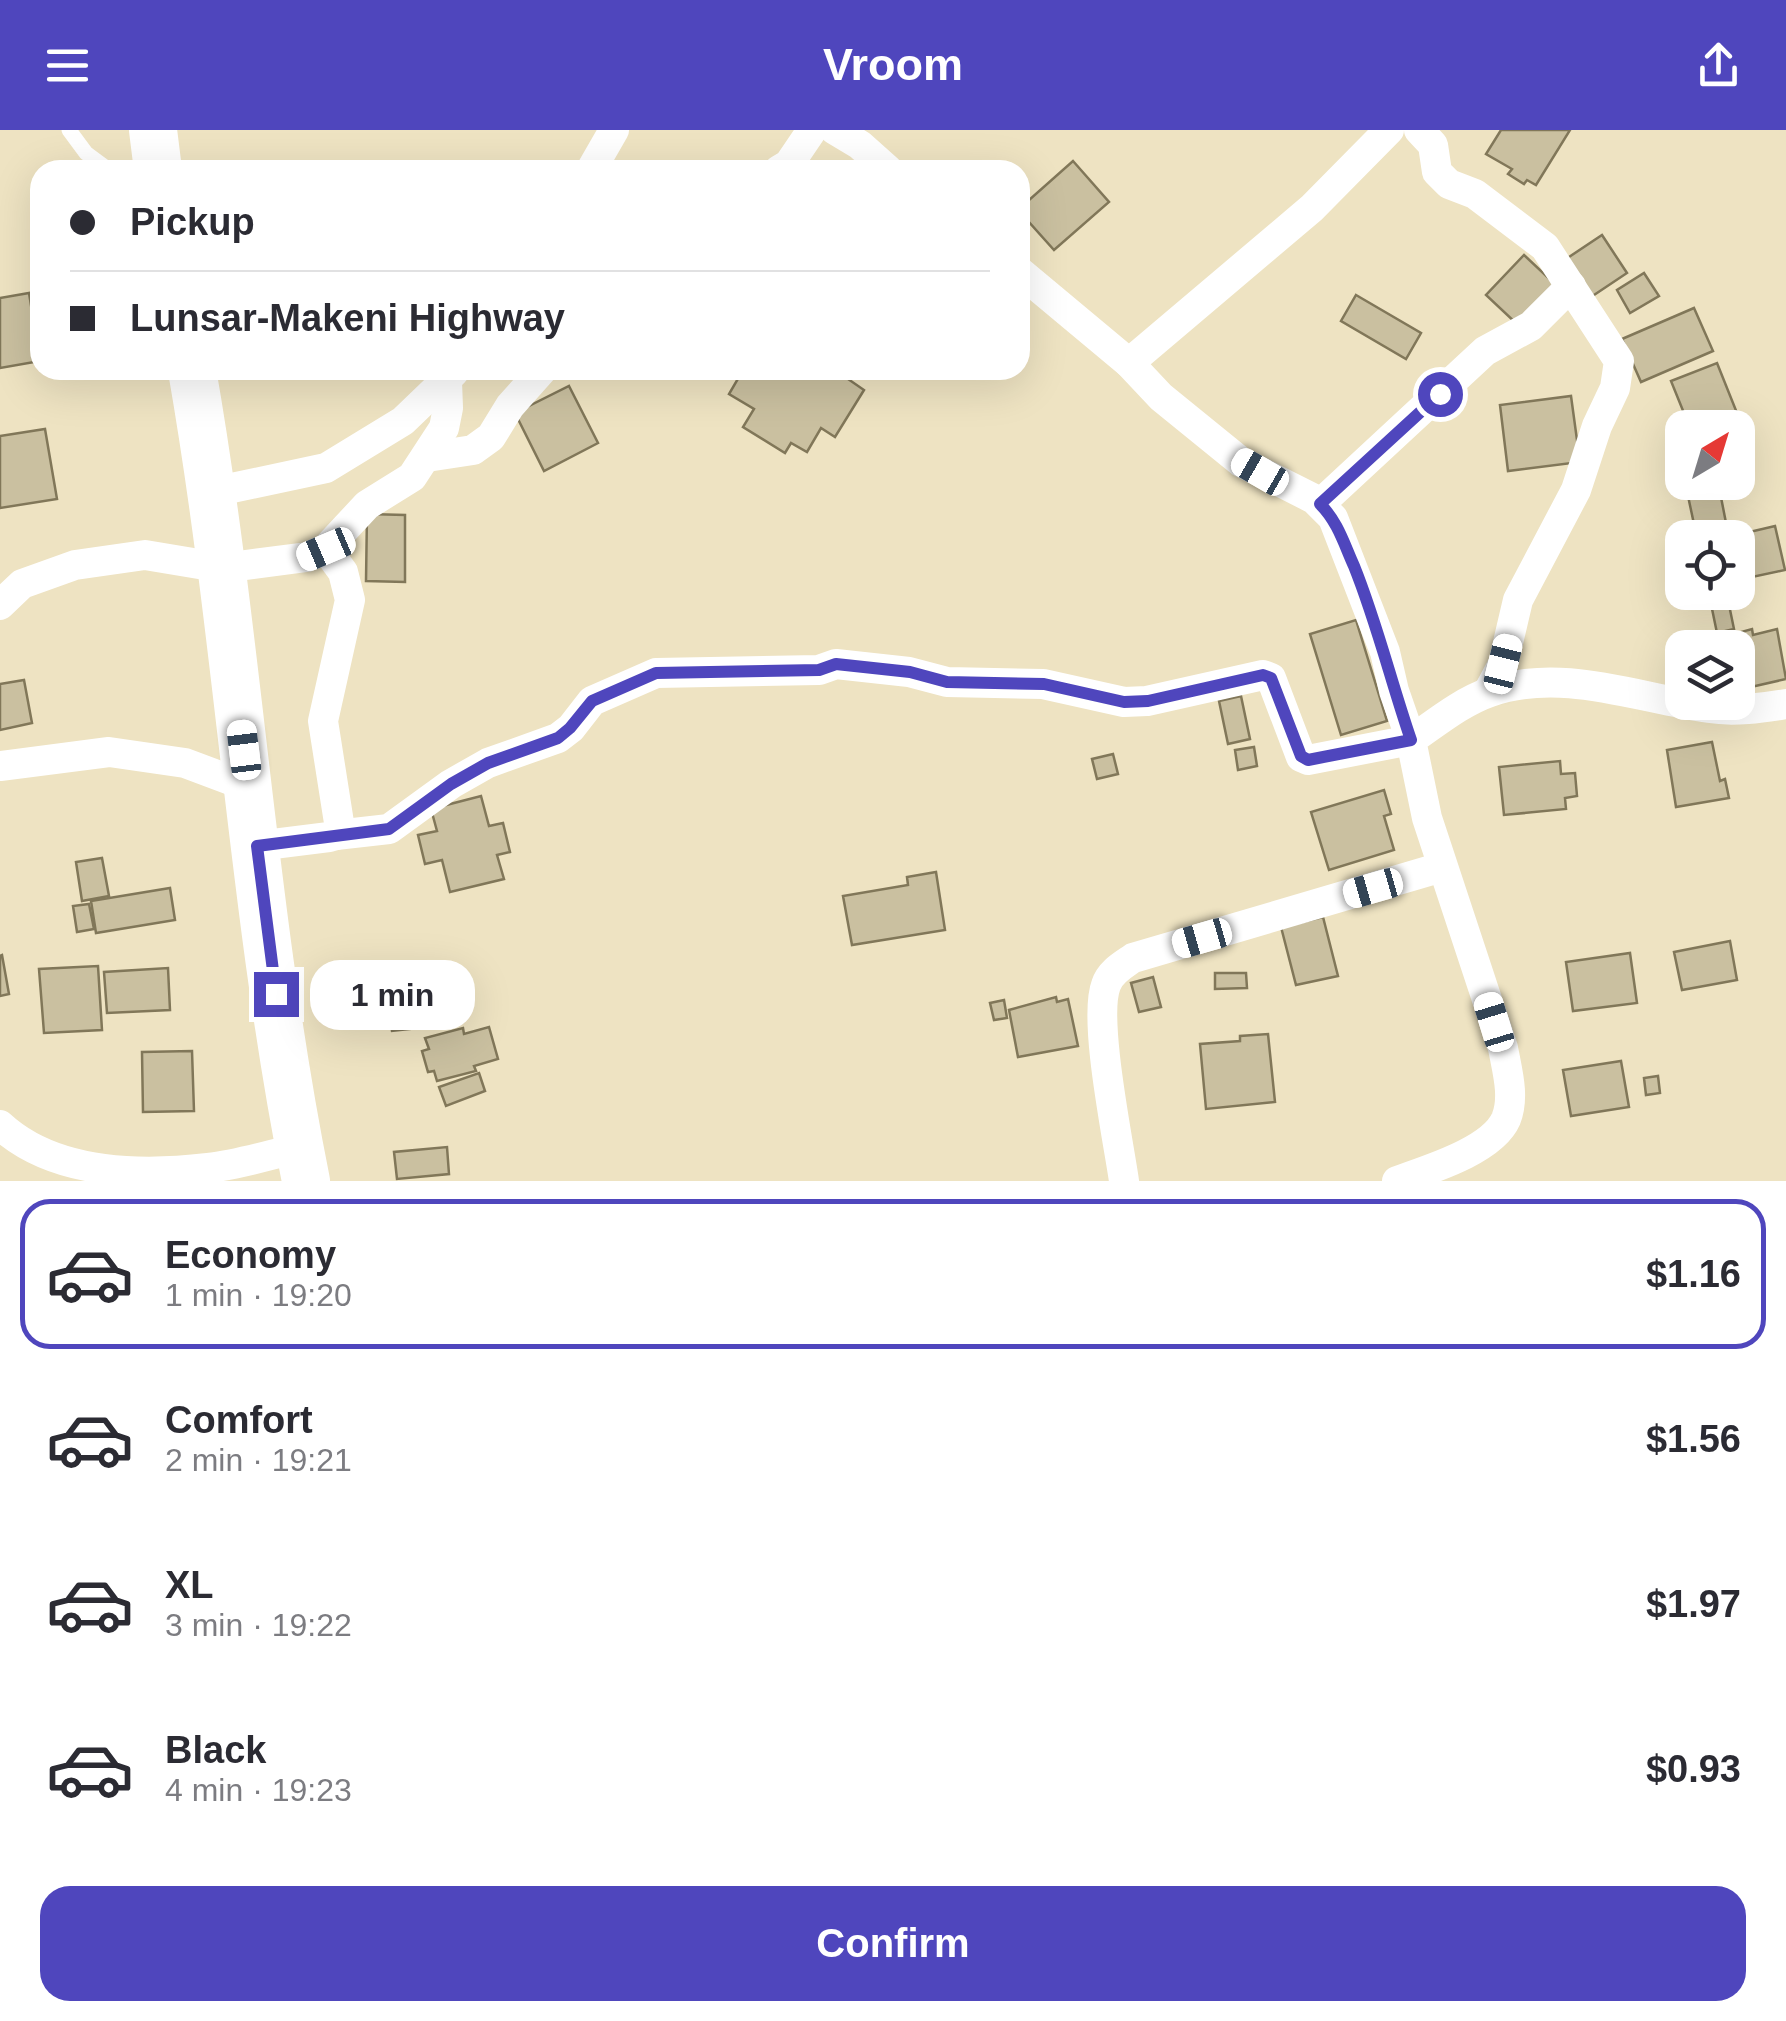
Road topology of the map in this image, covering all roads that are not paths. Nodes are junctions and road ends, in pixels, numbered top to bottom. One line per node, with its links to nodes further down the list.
1 (69, 130): 8 (lane)
2 (152, 130): 9 (main road)
3 (614, 130): 10 (street)
4 (812, 130): 11 (street)
5 (836, 130): 12 (street)
6 (1389, 130): 15 (street)
7 (1419, 130): 14 (street)
8 (96, 160)
9 (156, 160)
10 (597, 160)
11 (792, 160)
12 (877, 160)
13 (1030, 280): 15 (street)
14 (1571, 286): 22 (street); 26 (street)
15 (1130, 363): 22 (street)
16 (194, 380): 21 (main road)
17 (447, 380): 21 (street)
18 (451, 380): 20 (street)
19 (533, 380): 20 (street)
20 (426, 457): 23 (street)
21 (214, 492): 24 (main road)
22 (1320, 504): 28 (street)
23 (326, 549): 24 (street); 31 (street)
24 (223, 568): 25 (street); 30 (main road)
25 (0, 606)
26 (1488, 692): 27 (street); 28 (street)
27 (1786, 704)
28 (1411, 740): 31 (street); 33 (street)
29 (0, 766): 30 (street)
30 (249, 786): 32 (main road)
31 (336, 834): 32 (street)
32 (257, 846): 35 (main road)
33 (1442, 868): 36 (street); 37 (street)
34 (0, 1125): 35 (street)
35 (302, 1165)
36 (1124, 1181)
37 (1396, 1181)

